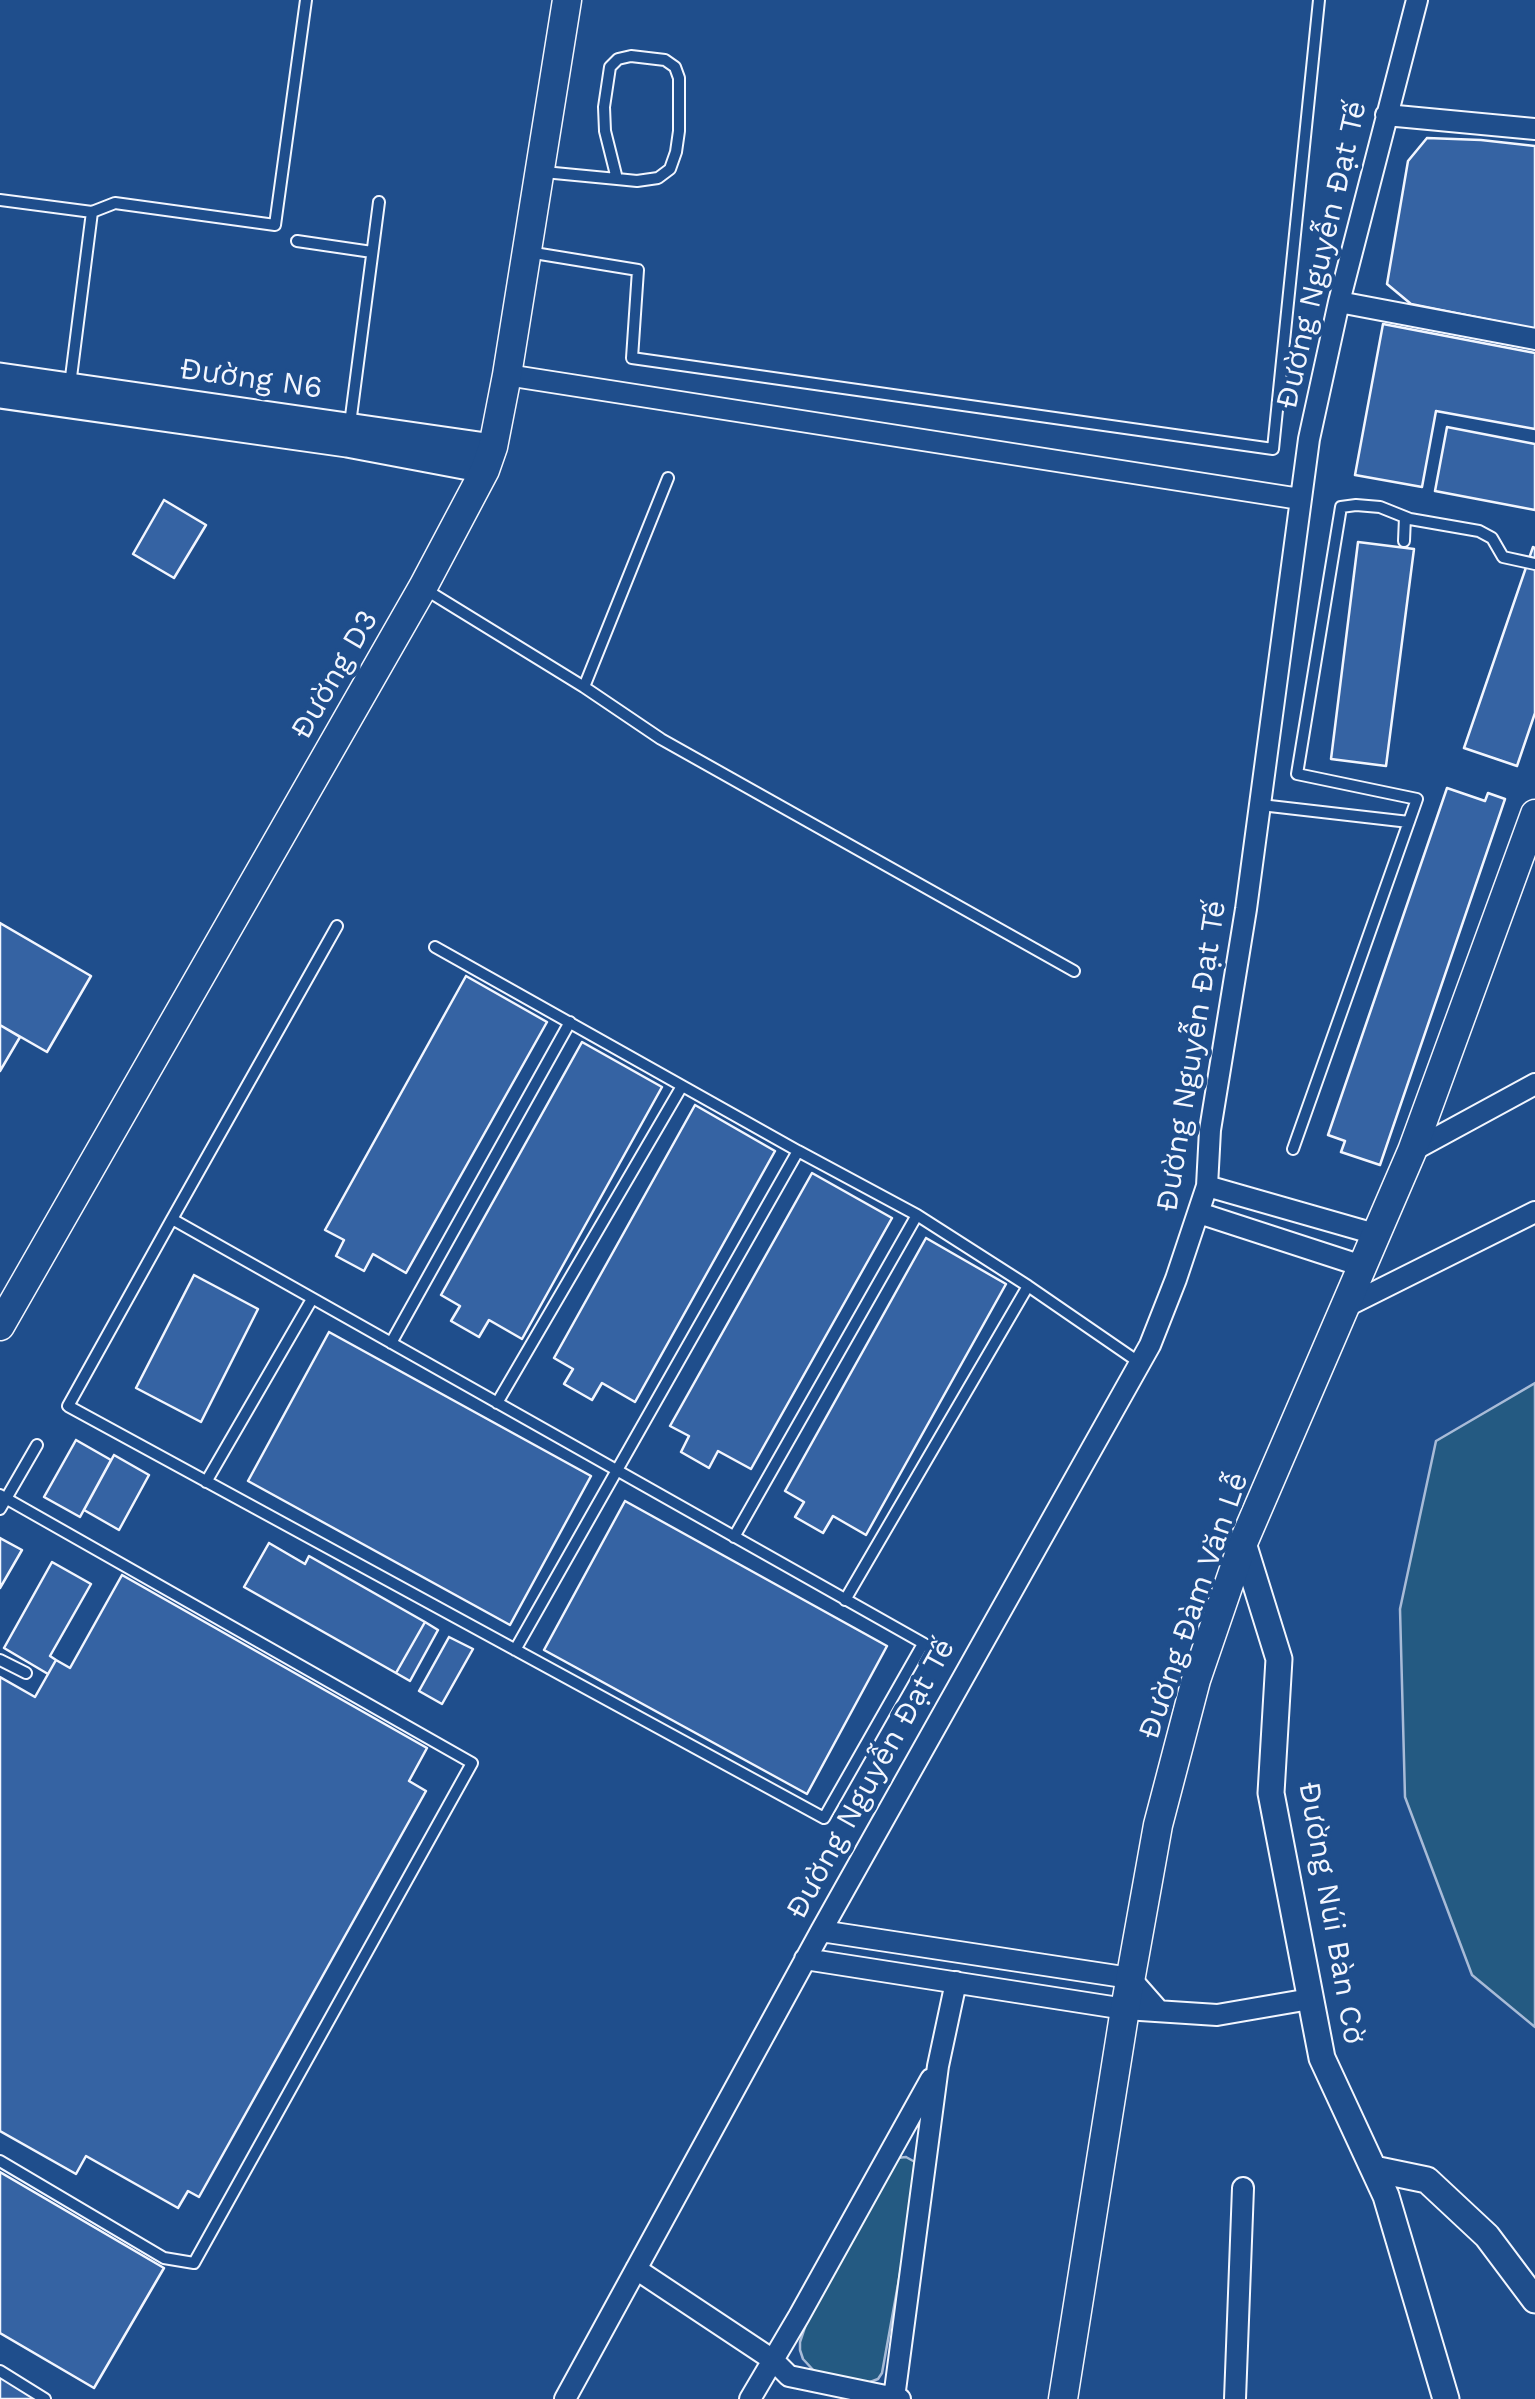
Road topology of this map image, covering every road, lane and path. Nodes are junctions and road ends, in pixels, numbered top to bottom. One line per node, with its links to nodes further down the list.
1 (306, 0): 11 (lane)
2 (567, 0): 7 (main road, Đường D3)
3 (1319, 0): 14 (lane)
4 (1416, 0): 5 (street, Đường Nguyễn Đạt Tế)
5 (1386, 115): 6 (street); 15 (street, Đường Nguyễn Đạt Tế)
6 (1535, 129)
7 (540, 172): 8 (lane); 14 (main road, Đường D3)
8 (617, 178): 8 (lane)
9 (0, 200): 11 (lane)
10 (379, 202): 13 (lane)
11 (92, 212): 20 (lane)
12 (296, 241): 13 (lane)
13 (372, 252): 21 (lane)
14 (527, 252): 17 (main road, Đường D3)
15 (1339, 302): 16 (street); 24 (street, Đường Nguyễn Đạt Tế)
16 (1535, 340)
17 (507, 375): 22 (main road, Đường D3); 24 (street)
18 (0, 376): 20 (street, Đường N6)
19 (0, 395): 20 (street, Đường N6)
20 (68, 395): 21 (street, Đường N6)
21 (348, 435): 22 (street, Đường N6)
22 (489, 458): 28 (main road, Đường D3)
23 (668, 478): 29 (lane)
24 (1300, 499): 30 (street, Đường Nguyễn Đạt Tế)
25 (1406, 517): 26 (lane); 27 (lane); 32 (lane)
26 (1404, 540)
27 (1535, 564)
28 (423, 588): 29 (lane); 52 (main road, Đường D3)
29 (584, 687): 35 (lane)
30 (1261, 804): 32 (lane); 42 (street, Đường Nguyễn Đạt Tế)
31 (1535, 814): 41 (main road, Đường Đàm Văn Lễ)
32 (1409, 822): 39 (lane)
33 (336, 926): 46 (lane)
34 (435, 946): 36 (lane)
35 (1074, 971)
36 (570, 1022): 38 (lane); 53 (lane)
37 (1535, 1084): 41 (street)
38 (682, 1086): 40 (lane); 55 (lane)
39 (1292, 1149)
40 (798, 1150): 45 (lane); 57 (lane)
41 (1412, 1150): 47 (main road, Đường Đàm Văn Lễ)
42 (1207, 1186): 44 (street, Đường Nguyễn Đạt Tế); 47 (street)
43 (1535, 1212): 51 (street)
44 (1199, 1213): 48 (street); 54 (street, Đường Nguyễn Đạt Tế)
45 (917, 1216): 49 (lane); 60 (lane)
46 (172, 1219): 50 (lane); 58 (lane)
47 (1375, 1234): 48 (main road, Đường Đàm Văn Lễ)
48 (1362, 1266): 51 (main road, Đường Đàm Văn Lễ)
49 (1028, 1286): 54 (lane); 62 (lane)
50 (312, 1299): 53 (lane); 58 (lane)
51 (1346, 1307): 61 (main road, Đường Đàm Văn Lễ)
52 (0, 1326)
53 (391, 1343): 55 (lane)
54 (1140, 1363): 68 (street, Đường Nguyễn Đạt Tế)
55 (497, 1403): 57 (lane)
56 (37, 1445): 59 (lane)
57 (617, 1471): 60 (lane); 64 (lane)
58 (206, 1482): 64 (lane)
59 (2, 1501): 76 (lane)
60 (734, 1537): 62 (lane)
61 (1243, 1543): 70 (main road, Đường Đàm Văn Lễ); 72 (street, Đường Núi Bàn Cờ)
62 (845, 1600): 63 (lane)
63 (923, 1644): 64 (lane); 65 (lane)
64 (515, 1650)
65 (937, 1652)
66 (0, 1660): 67 (lane)
67 (26, 1673)
68 (820, 1930): 69 (street, Đường Nguyễn Đạt Tế); 70 (street)
69 (805, 1958): 71 (street); 79 (street, Đường Nguyễn Đạt Tế)
70 (1130, 1978): 73 (main road, Đường Đàm Văn Lễ); 74 (street)
71 (956, 1982): 73 (street); 75 (street)
72 (1310, 1999): 74 (street); 77 (street, Đường Núi Bàn Cờ)
73 (1125, 2009): 74 (street); 87 (main road, Đường Đàm Văn Lễ)
74 (1159, 2011)
75 (938, 2066): 81 (street); 83 (street)
76 (0, 2160)
77 (1374, 2170): 80 (street); 89 (street, Đường Núi Bàn Cờ)
78 (1243, 2188): 88 (street)
79 (636, 2269): 81 (street); 85 (street, Đường Nguyễn Đạt Tế)
80 (1535, 2300)
81 (774, 2360): 83 (street); 86 (street)
82 (0, 2370): 84 (lane)
83 (897, 2398)
84 (46, 2399)
85 (565, 2399)
86 (750, 2399)
87 (1064, 2399)
88 (1235, 2399)
89 (1446, 2399)

